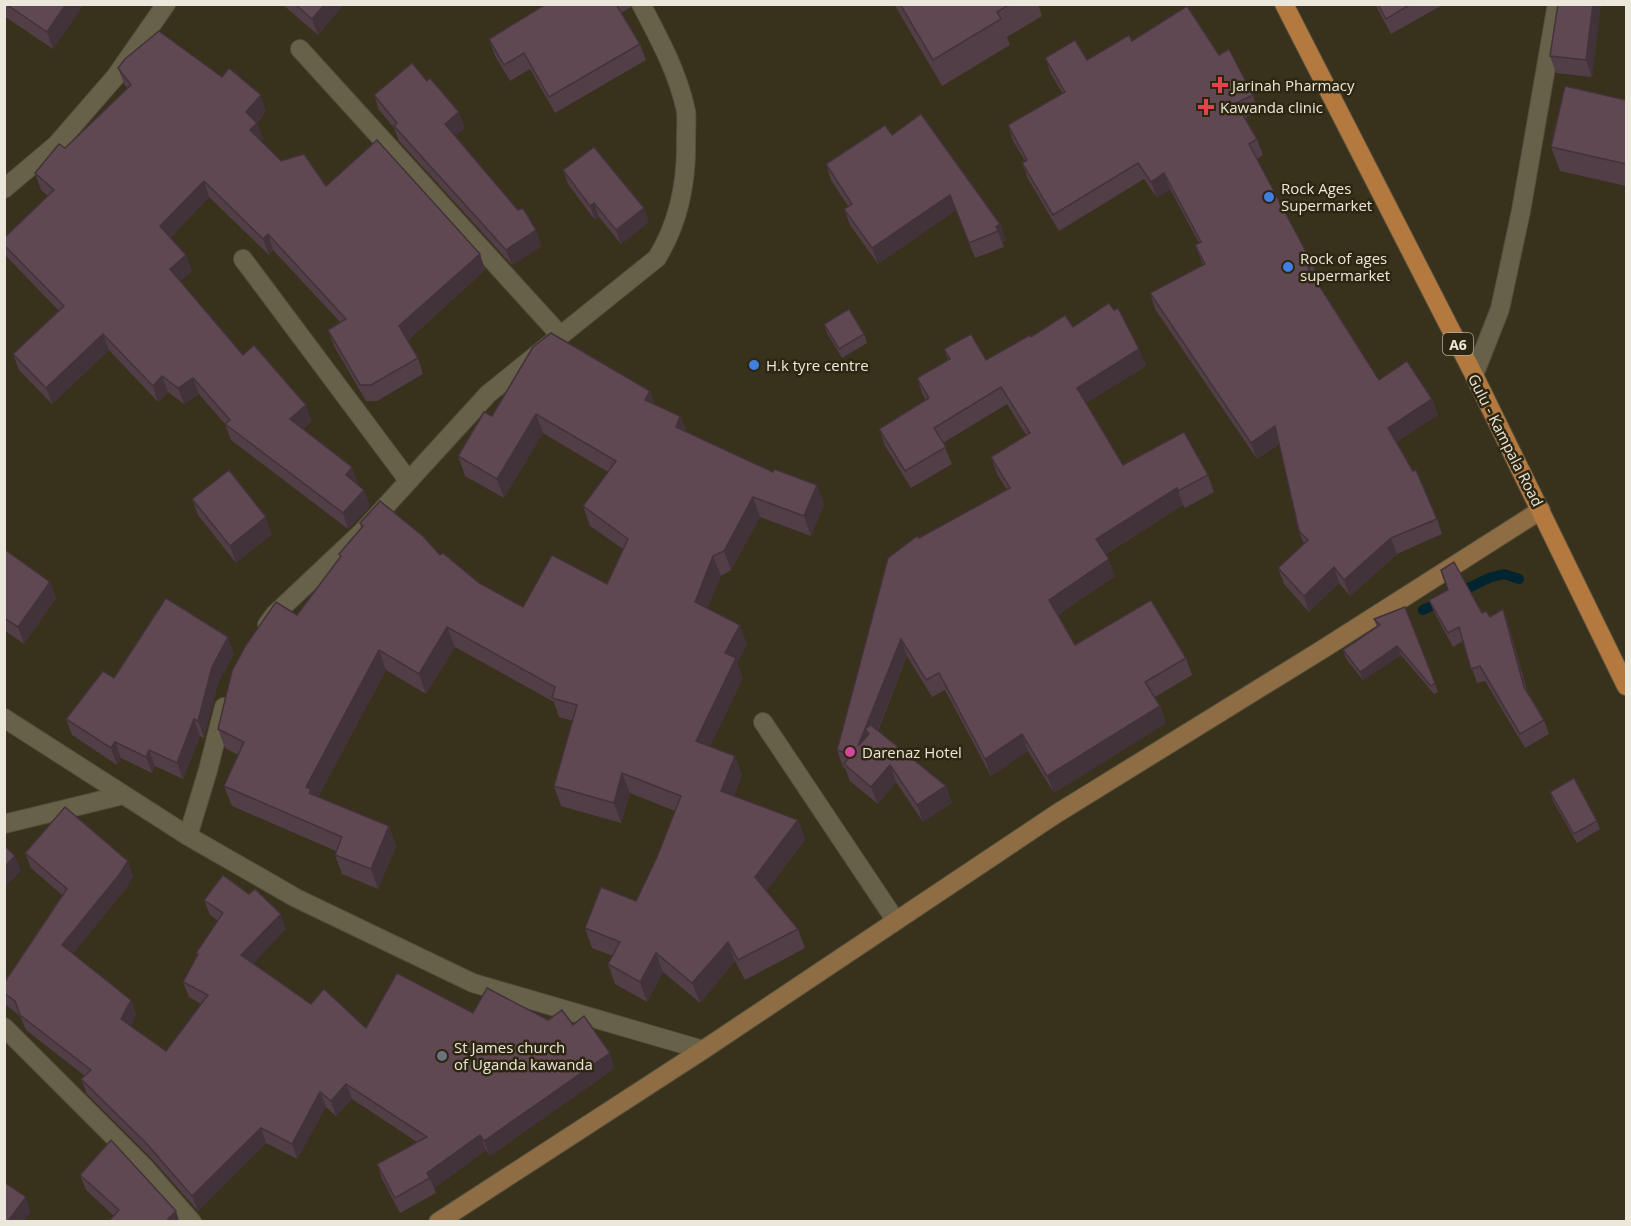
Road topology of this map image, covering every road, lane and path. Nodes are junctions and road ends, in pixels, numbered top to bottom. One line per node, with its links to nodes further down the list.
1 (166, 4): 6 (street)
2 (641, 4): 8 (street)
3 (1284, 4): 9 (main road, Gulu - Kampala Road / A6)
4 (1557, 4): 9 (street)
5 (300, 49): 8 (street)
6 (4, 189)
7 (243, 260): 10 (street)
8 (560, 335): 10 (street)
9 (1474, 375): 11 (main road, Gulu - Kampala Road / A6)
10 (408, 480): 12 (street)
11 (1541, 510): 14 (main road, Gulu - Kampala Road / A6); 20 (street)
12 (255, 641)
13 (229, 686): 19 (street)
14 (1626, 686)
15 (4, 718): 17 (street)
16 (763, 722): 20 (street)
17 (123, 795): 18 (street); 19 (street)
18 (4, 824)
19 (188, 836): 22 (street)
20 (896, 921): 22 (street)
21 (4, 1027): 23 (street)
22 (703, 1050): 24 (street)
23 (192, 1221)
24 (438, 1221)

